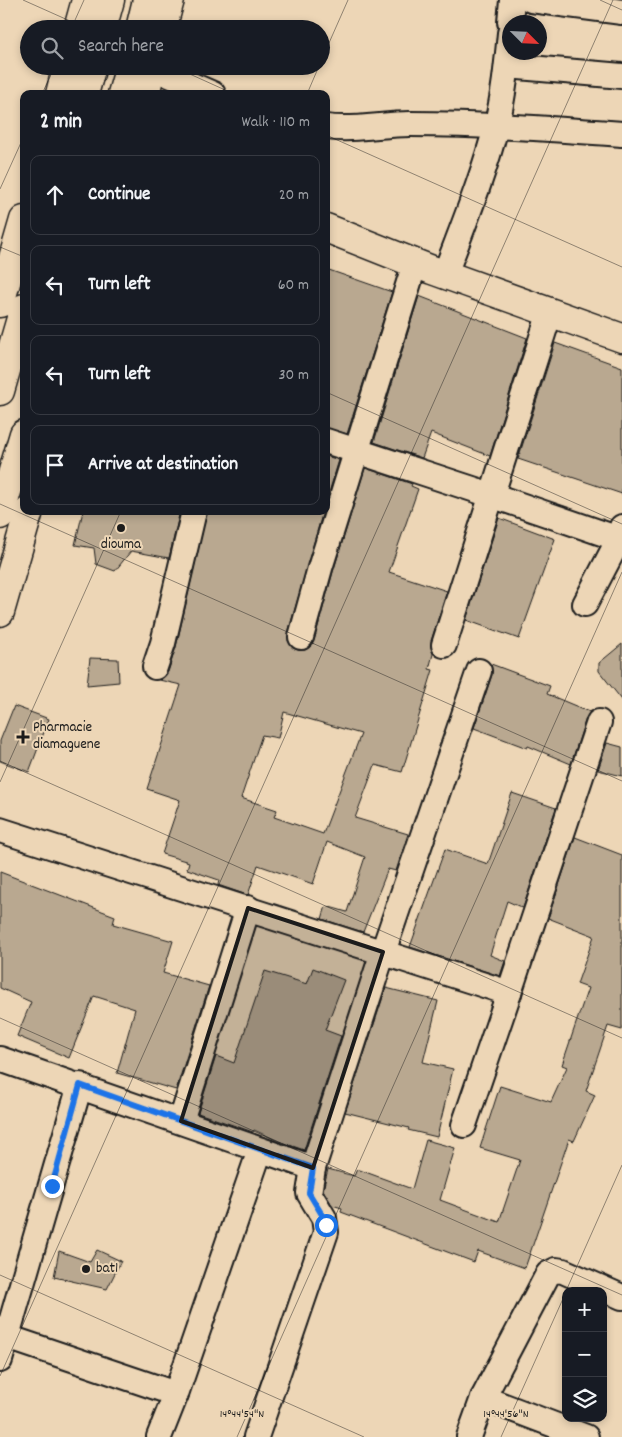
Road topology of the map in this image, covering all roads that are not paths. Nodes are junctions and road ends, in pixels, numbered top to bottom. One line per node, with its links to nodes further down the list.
1 (86, 0): 10 (main road)
2 (110, 0): 11 (main road)
3 (147, 0): 12 (main road)
4 (170, 0): 13 (main road)
5 (512, 0): 9 (street)
6 (531, 0): 7 (street)
7 (558, 2): 8 (street)
8 (622, 12)
9 (511, 15)
10 (80, 20)
11 (104, 20)
12 (142, 20)
13 (164, 20)
14 (508, 60): 15 (street)
15 (507, 66): 21 (street); 27 (street)
16 (65, 75): 22 (main road)
17 (89, 75): 23 (main road)
18 (137, 75): 24 (main road)
19 (144, 75): 25 (main road)
20 (164, 75): 26 (street)
21 (622, 76)
22 (61, 90)
23 (85, 90)
24 (125, 90)
25 (144, 90)
26 (203, 90)
27 (497, 126): 28 (street); 29 (street); 33 (street)
28 (330, 128)
29 (622, 134)
30 (330, 230): 32 (main road)
31 (20, 234): 34 (main road)
32 (416, 263): 33 (main road); 41 (street)
33 (445, 274): 35 (main road)
34 (0, 303)
35 (550, 312): 37 (main road); 42 (street)
36 (20, 321): 38 (main road)
37 (622, 338)
38 (1, 384)
39 (330, 442): 41 (street)
40 (20, 448): 43 (main road)
41 (356, 451): 42 (street); 49 (street)
42 (491, 495): 46 (street); 50 (street)
43 (0, 515)
44 (28, 515): 48 (main road)
45 (193, 515): 51 (street)
46 (620, 533): 47 (street)
47 (585, 604)
48 (0, 612)
49 (302, 637)
50 (444, 645)
51 (155, 667)
52 (479, 672): 56 (street)
53 (598, 722): 57 (street)
54 (0, 830): 55 (street)
55 (248, 908): 56 (street); 60 (street)
56 (383, 952): 57 (street); 63 (street)
57 (509, 993): 61 (street)
58 (0, 1059): 59 (street)
59 (80, 1085): 60 (street); 65 (street)
60 (181, 1121): 62 (street)
61 (464, 1125)
62 (260, 1150): 63 (street); 67 (street)
63 (313, 1168): 70 (street)
64 (622, 1297): 68 (street)
65 (7, 1337): 66 (street); 67 (street)
66 (0, 1360)
67 (176, 1394): 69 (street)
68 (483, 1398): 71 (street); 72 (street)
69 (159, 1437)
70 (256, 1437)
71 (469, 1437)
72 (586, 1437)

